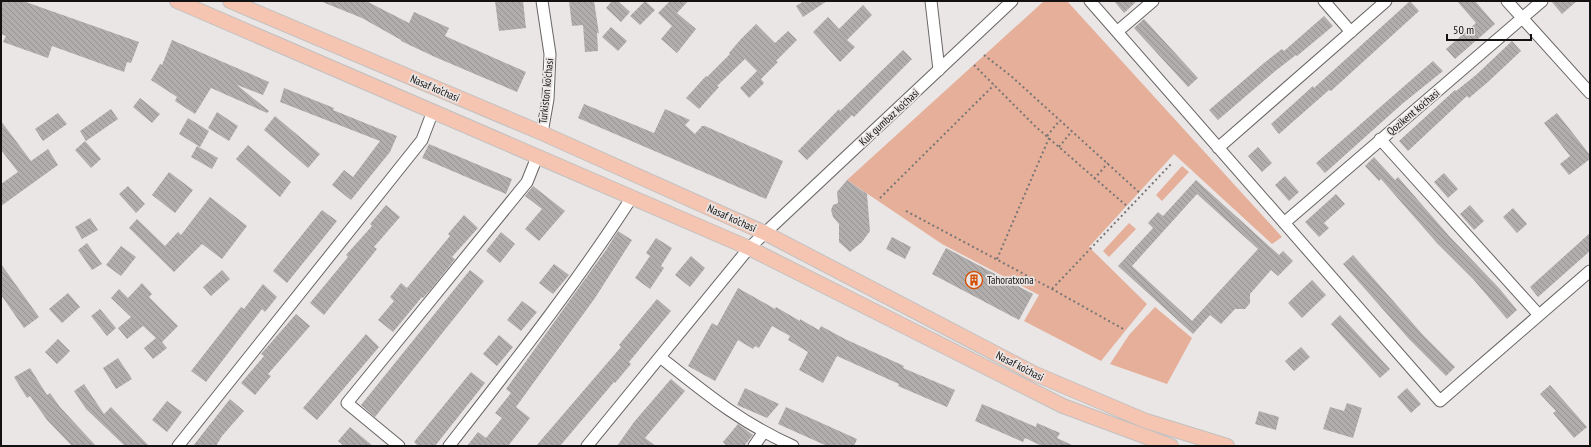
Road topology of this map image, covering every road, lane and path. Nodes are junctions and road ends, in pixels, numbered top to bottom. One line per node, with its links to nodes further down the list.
1 (177, 1): 20 (main road, Nasaf ko‘chasi)
2 (230, 1): 23 (main road, Nasaf ko‘chasi)
3 (542, 1): 23 (street, Turkiston ko'chasi)
4 (931, 1): 17 (street)
5 (1012, 1): 17 (street, Kuk gumbaz ko'chasi)
6 (1090, 1): 13 (street)
7 (1153, 1): 13 (street)
8 (1324, 1): 14 (street)
9 (1386, 1): 14 (street)
10 (1507, 1): 12 (street)
11 (1542, 1): 12 (street, Qozikent ko'chasi)
12 (1523, 18): 19 (street); 25 (street, Qozikent ko'chasi)
13 (1118, 31): 27 (street)
14 (1351, 32): 27 (street)
15 (984, 55): 21 (path)
16 (974, 65): 18 (path)
17 (939, 70): 38 (street, Kuk gumbaz ko'chasi)
18 (994, 85): 24 (path); 34 (path)
19 (1590, 93)
20 (433, 111): 28 (main road, Nasaf ko‘chasi); 48 (street)
21 (1060, 120): 22 (path); 24 (path)
22 (1072, 131): 26 (path); 29 (path)
23 (542, 134): 38 (main road, Nasaf ko‘chasi)
24 (1048, 137): 26 (path); 40 (path)
25 (1380, 139): 37 (street, Qozikent ko'chasi); 43 (street)
26 (1058, 147): 31 (path)
27 (1218, 148): 37 (street)
28 (537, 157): 33 (main road, Nasaf ko‘chasi); 49 (street)
29 (1108, 163): 31 (path); 32 (path)
30 (1172, 163): 32 (path)
31 (1094, 179): 35 (path)
32 (1141, 194): 35 (path)
33 (632, 198): 39 (main road, Nasaf ko‘chasi); 50 (street)
34 (880, 198)
35 (1128, 208): 42 (path)
36 (906, 211): 40 (path)
37 (1284, 223): 43 (street)
38 (765, 233): 39 (street, Kuk gumbaz ko'chasi); 55 (main road, Nasaf ko‘chasi)
39 (749, 248): 45 (street, Kuk gumbaz ko'chasi); 47 (main road, Nasaf ko‘chasi)
40 (996, 260): 42 (path)
41 (1588, 278): 43 (street)
42 (1052, 289): 44 (path)
43 (1540, 315)
44 (1125, 330)
45 (660, 357): 46 (street); 51 (street, Kuk gumbaz ko'chasi)
46 (763, 433): 52 (street); 53 (street)
47 (1152, 443): 54 (main road, Nasaf ko‘chasi)
48 (178, 446)
49 (399, 446)
50 (449, 446)
51 (587, 446)
52 (754, 446)
53 (793, 446)
54 (1171, 446)
55 (1227, 446)

